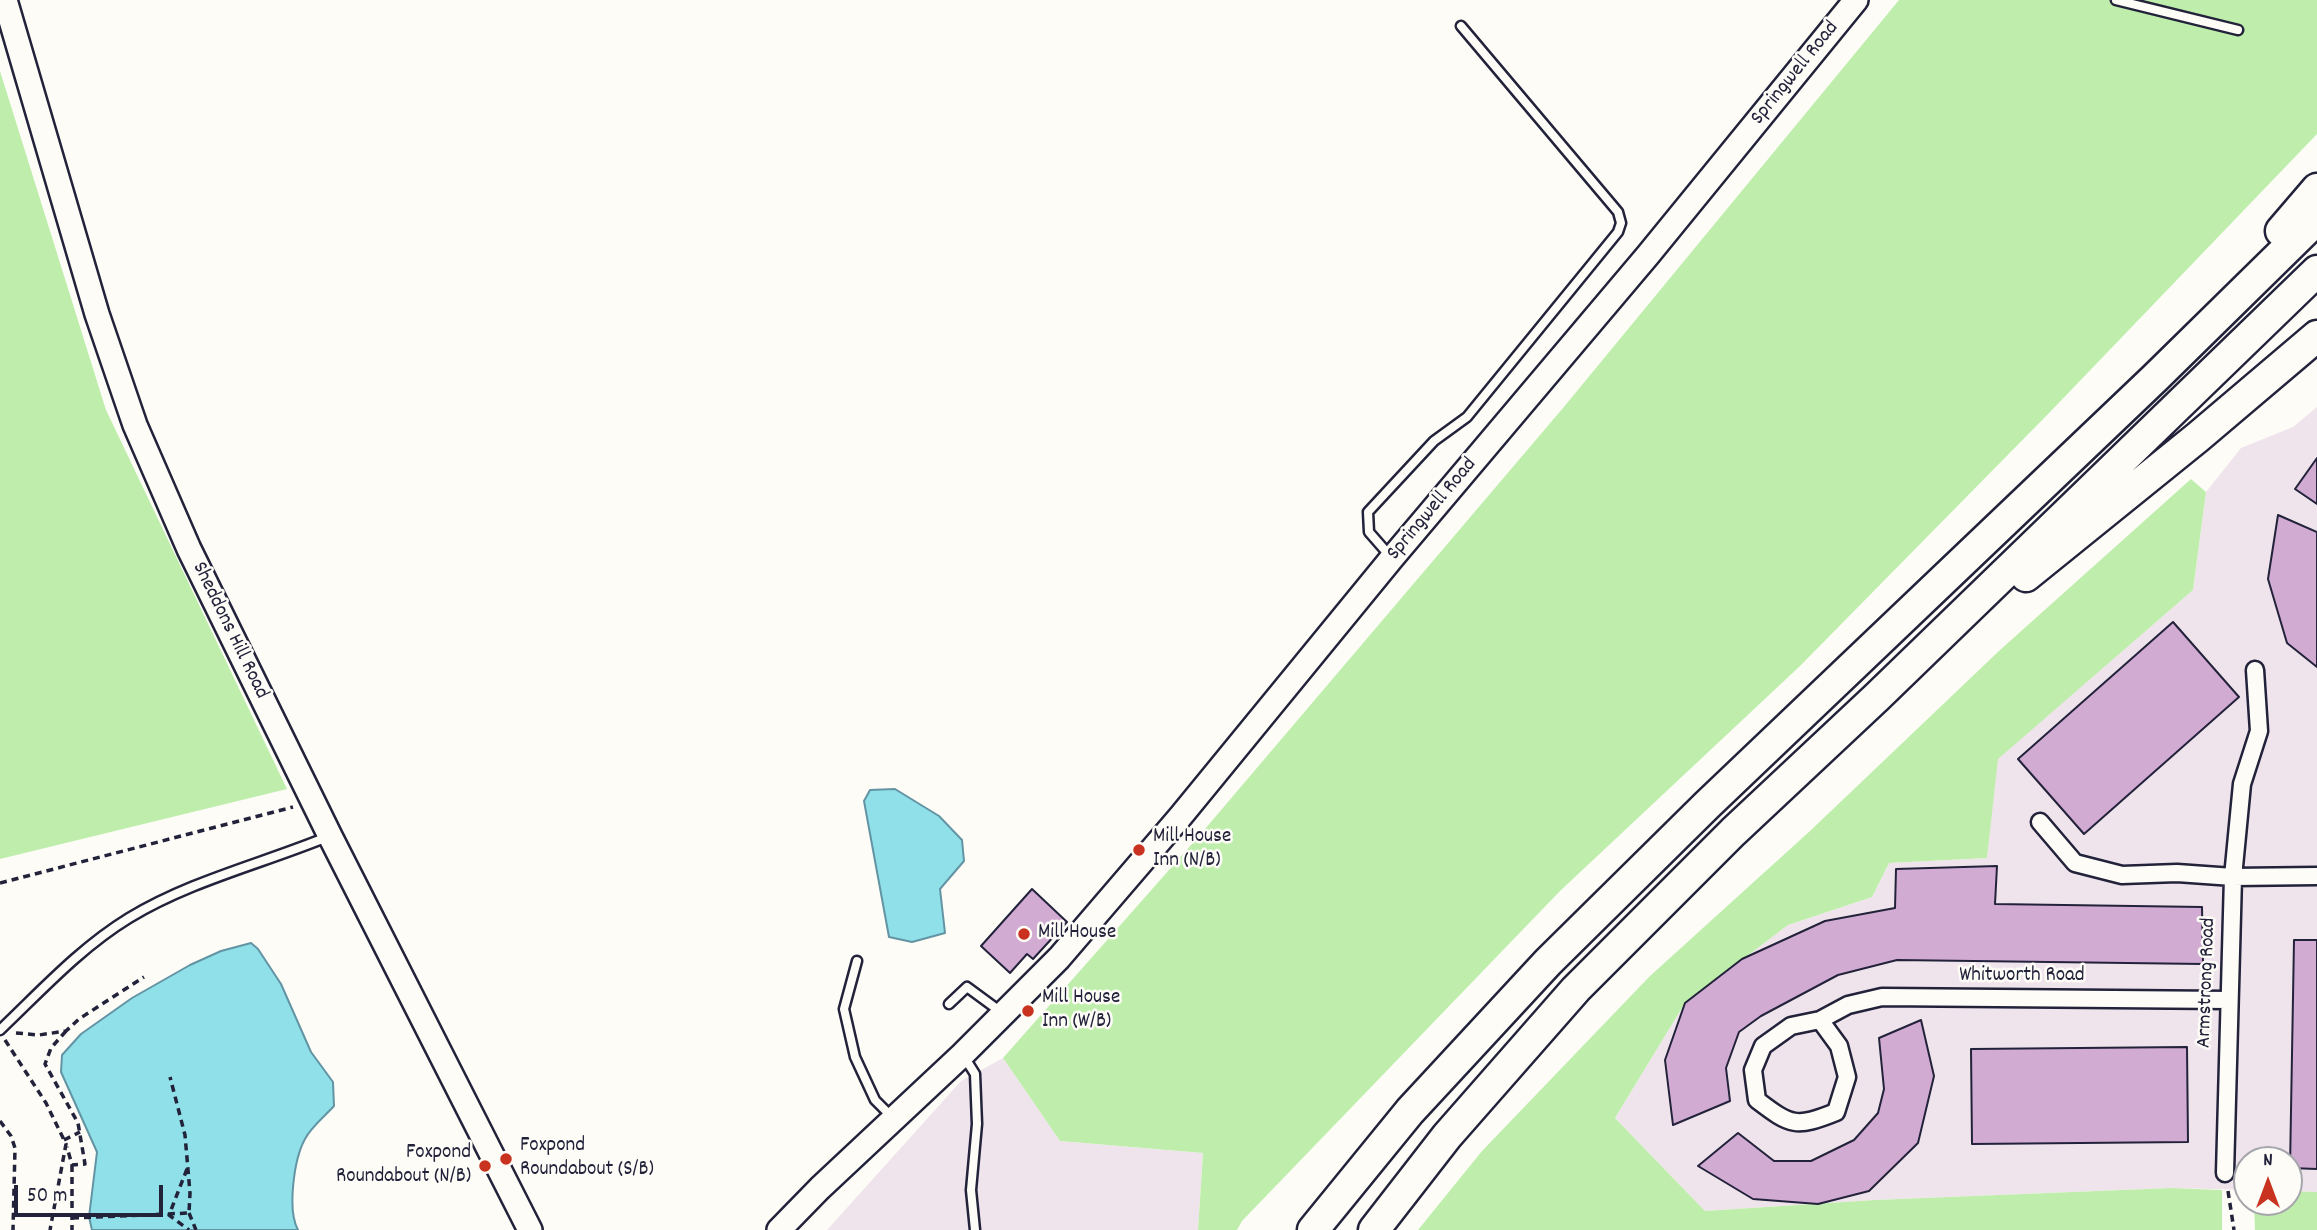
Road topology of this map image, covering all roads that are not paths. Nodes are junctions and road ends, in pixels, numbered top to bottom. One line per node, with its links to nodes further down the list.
1 (5, 0): 15 (main road, Sheddons Hill Road)
2 (1856, 0): 11 (main road, Springwell Road)
3 (2116, 0): 5 (lane)
4 (1461, 26): 11 (lane)
5 (2238, 30)
6 (2317, 189): 10 (highway)
7 (2317, 219): 10 (highway)
8 (2317, 271): 13 (highway)
9 (2317, 336): 13 (highway)
10 (2155, 378): 30 (highway)
11 (1392, 558): 21 (main road, Springwell Road)
12 (2255, 670): 17 (street, Armstrong Road)
13 (1877, 696): 31 (highway)
14 (2040, 822): 17 (street)
15 (330, 836): 23 (lane); 27 (main road, Sheddons Hill Road)
16 (2317, 876): 17 (street)
17 (2233, 877): 19 (street, Armstrong Road)
18 (857, 961): 25 (lane)
19 (2228, 1000): 22 (street, Whitworth Road); 26 (street, Armstrong Road)
20 (949, 1004): 21 (lane)
21 (1004, 1014): 24 (main road, Springwell Road)
22 (1820, 1020): 22 (street, Whitworth Road)
23 (0, 1032)
24 (962, 1055): 25 (main road, Springwell Road); 29 (lane)
25 (895, 1118): 28 (main road, Springwell Road)
26 (2225, 1173)
27 (530, 1230)
28 (779, 1230)
29 (975, 1230)
30 (1313, 1230)
31 (1374, 1230)

